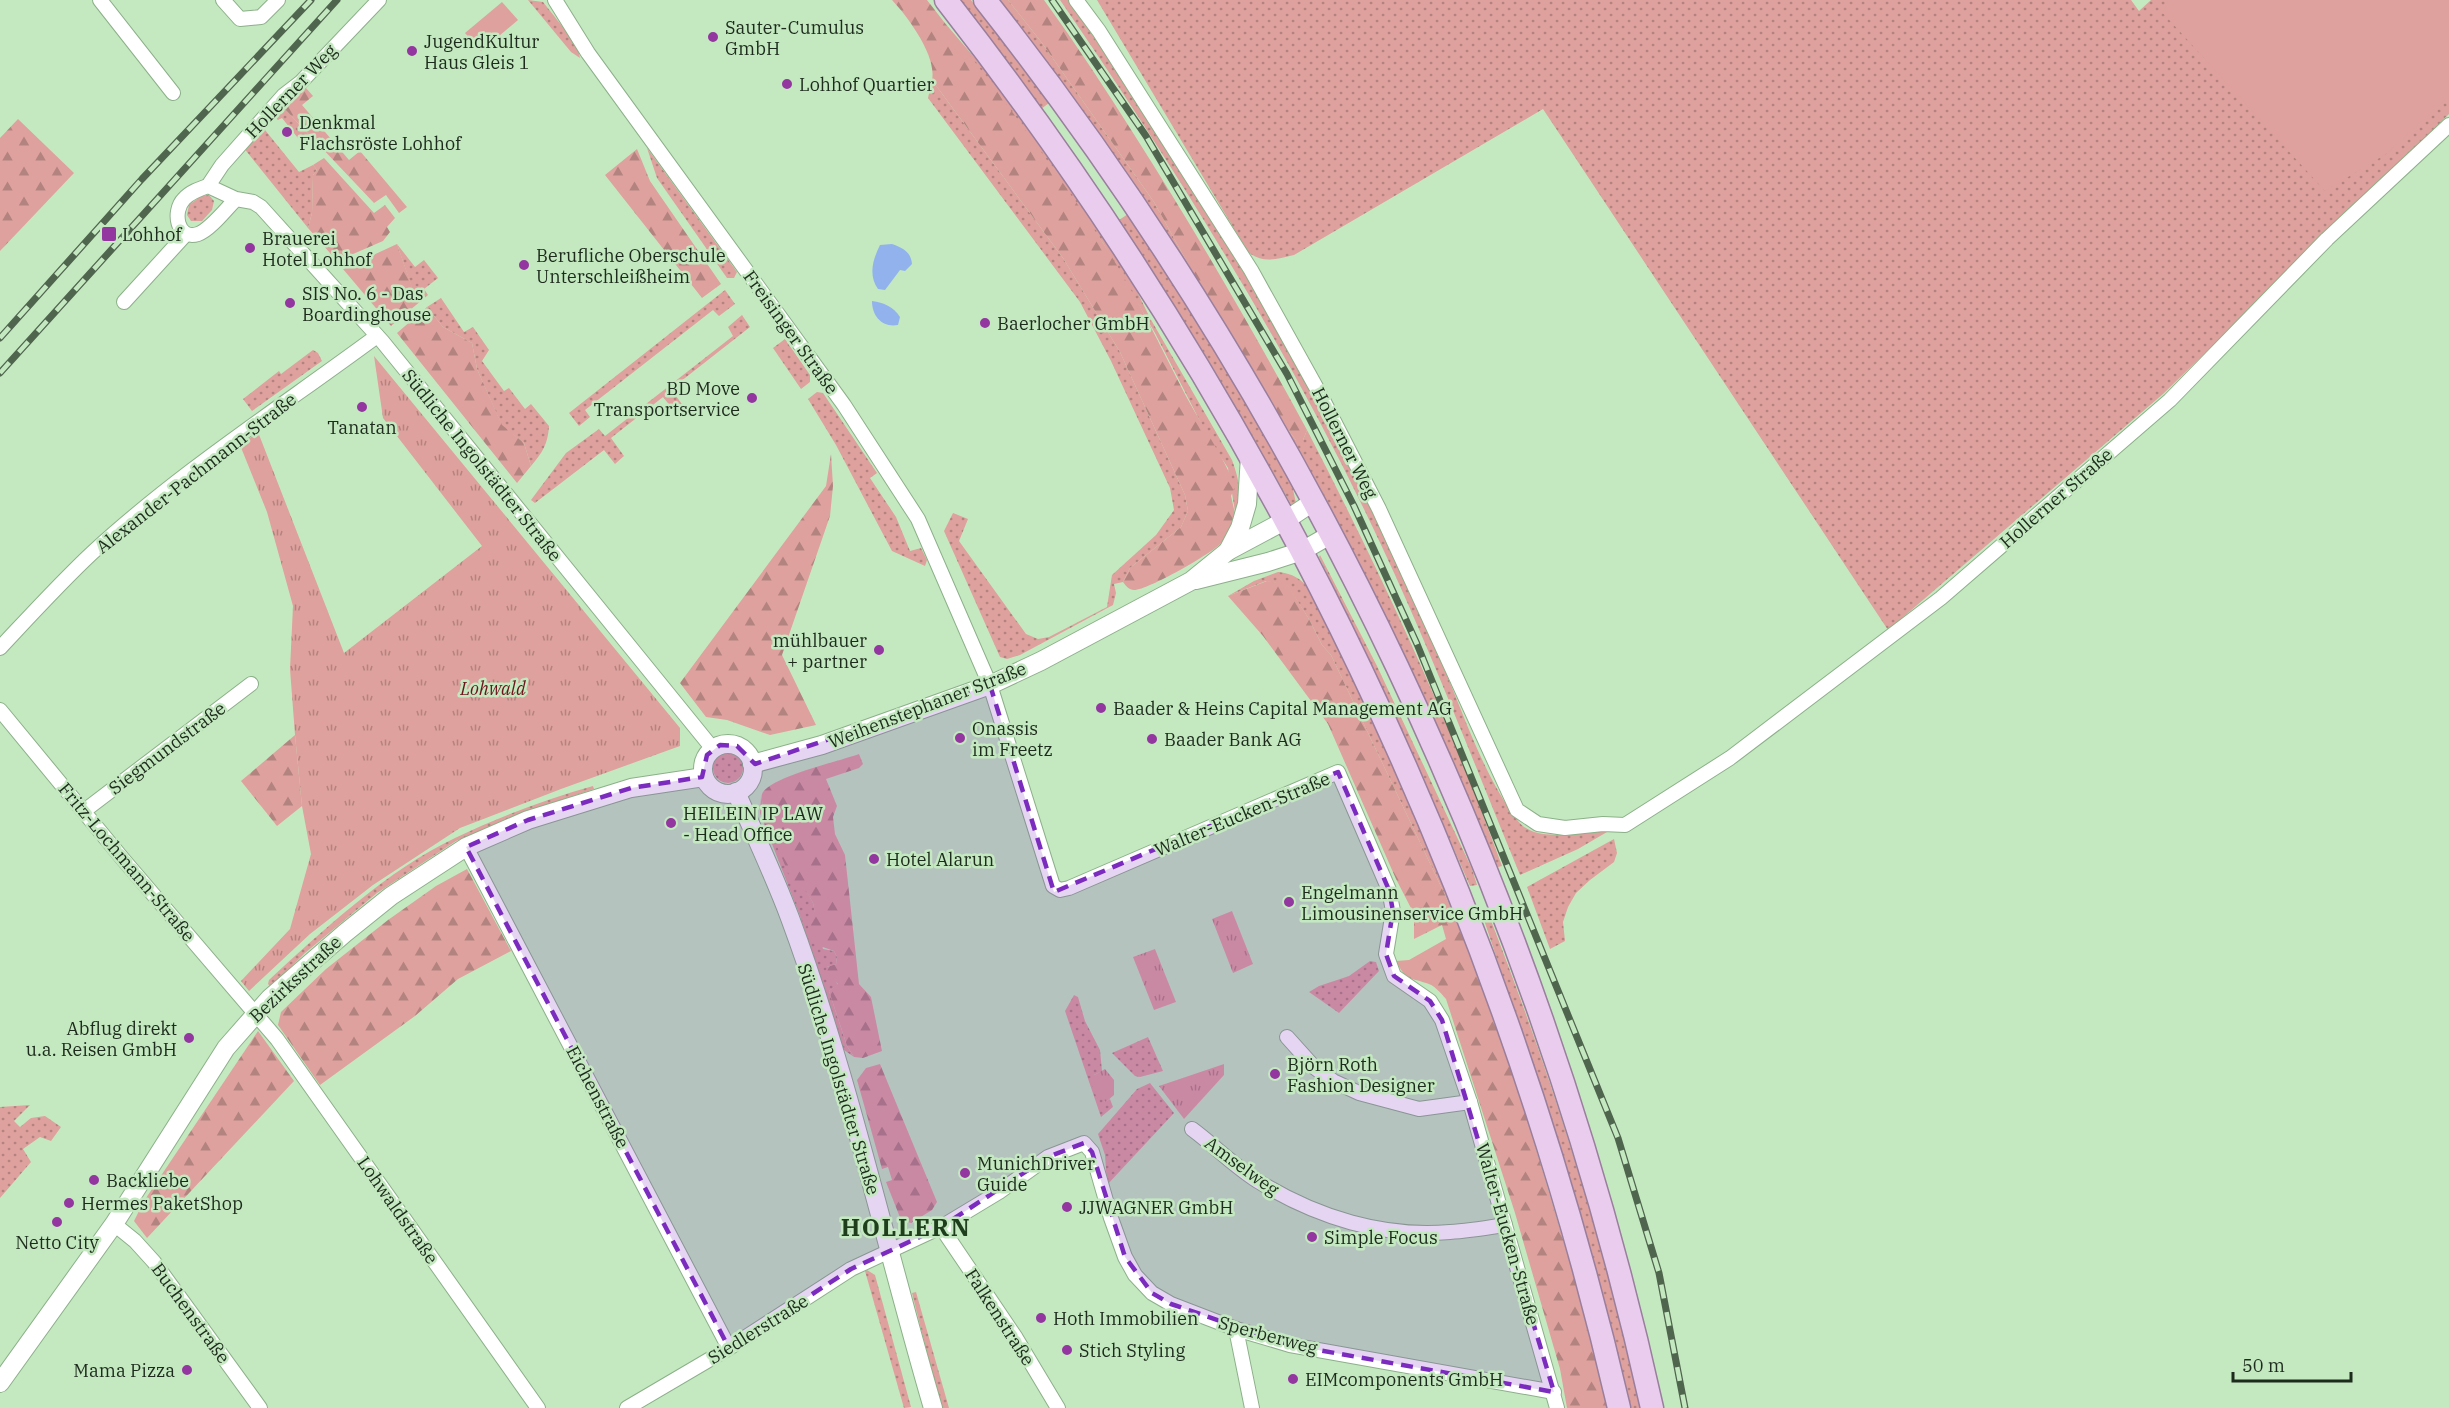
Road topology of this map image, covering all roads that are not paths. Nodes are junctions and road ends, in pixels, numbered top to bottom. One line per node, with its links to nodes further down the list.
1 (100, 0): 9 (street)
2 (223, 0): 3 (street)
3 (278, 0)
4 (380, 0): 11 (street, Hollerner Weg)
5 (555, 0): 25 (street, Freisinger Straße)
6 (946, 0): 16 (main road)
7 (985, 0): 17 (main road)
8 (1076, 0): 32 (street, Hollerner Weg)
9 (173, 93)
10 (2449, 125): 32 (street, Hollerner Straße)
11 (208, 186): 12 (street, Südliche Ingolstädter Straße); 13 (street)
12 (236, 199): 13 (street); 15 (street, Südliche Ingolstädter Straße)
13 (186, 234): 14 (street)
14 (124, 302)
15 (377, 336): 23 (street, Alexander-Pachmann-Straße); 27 (street, Südliche Ingolstädter Straße)
16 (1250, 456): 18 (main road); 20 (street, Weihenstephaner Straße)
17 (1313, 502): 18 (street, Weihenstephaner Straße); 19 (main road)
18 (1286, 520): 20 (street, Weihenstephaner Straße); 21 (main road)
19 (1330, 535): 21 (street, Weihenstephaner Straße); 55 (main road)
20 (1228, 551): 22 (street, Weihenstephaner Straße)
21 (1302, 551): 22 (street, Weihenstephaner Straße); 54 (main road)
22 (1191, 581): 25 (street, Weihenstephaner Straße)
23 (0, 648)
24 (250, 684): 31 (street, Siegmundstraße)
25 (990, 685): 28 (street, Weihenstephaner Straße); 36 (street, Walter-Eucken-Straße)
26 (0, 710): 31 (street, Fritz-Lochmann-Straße)
27 (713, 749): 28 (street); 29 (street)
28 (752, 764): 30 (street)
29 (704, 777): 30 (street); 33 (street, Bezirksstraße)
30 (736, 792): 42 (street, Südliche Ingolstädter Straße)
31 (84, 811): 34 (street, Fritz-Lochmann-Straße)
32 (1625, 825)
33 (466, 847): 34 (street, Bezirksstraße); 44 (street, Eichenstraße)
34 (255, 1013): 39 (street, Bezirksstraße); 48 (street, Lohwaldstraße)
35 (1287, 1037): 36 (street)
36 (1470, 1102): 40 (street, Walter-Eucken-Straße)
37 (1192, 1129): 40 (street, Amselweg)
38 (1084, 1143): 41 (street, Siedlerstraße); 43 (street, Sperberweg)
39 (114, 1224): 45 (street, Bezirksstraße); 47 (street, Buchenstraße)
40 (1505, 1225): 46 (street, Walter-Eucken-Straße)
41 (941, 1227): 42 (street, Siedlerstraße); 51 (street, Falkenstraße)
42 (890, 1252): 44 (street, Siedlerstraße); 50 (street, Südliche Ingolstädter Straße)
43 (1236, 1329): 46 (street, Sperberweg); 52 (street)
44 (729, 1348): 49 (street, Siedlerstraße)
45 (0, 1383)
46 (1554, 1392): 53 (street, Walter-Eucken-Straße)
47 (255, 1406)
48 (538, 1408)
49 (627, 1408)
50 (933, 1408)
51 (1058, 1408)
52 (1252, 1408)
53 (1557, 1408)
54 (1620, 1408)
55 (1652, 1408)

